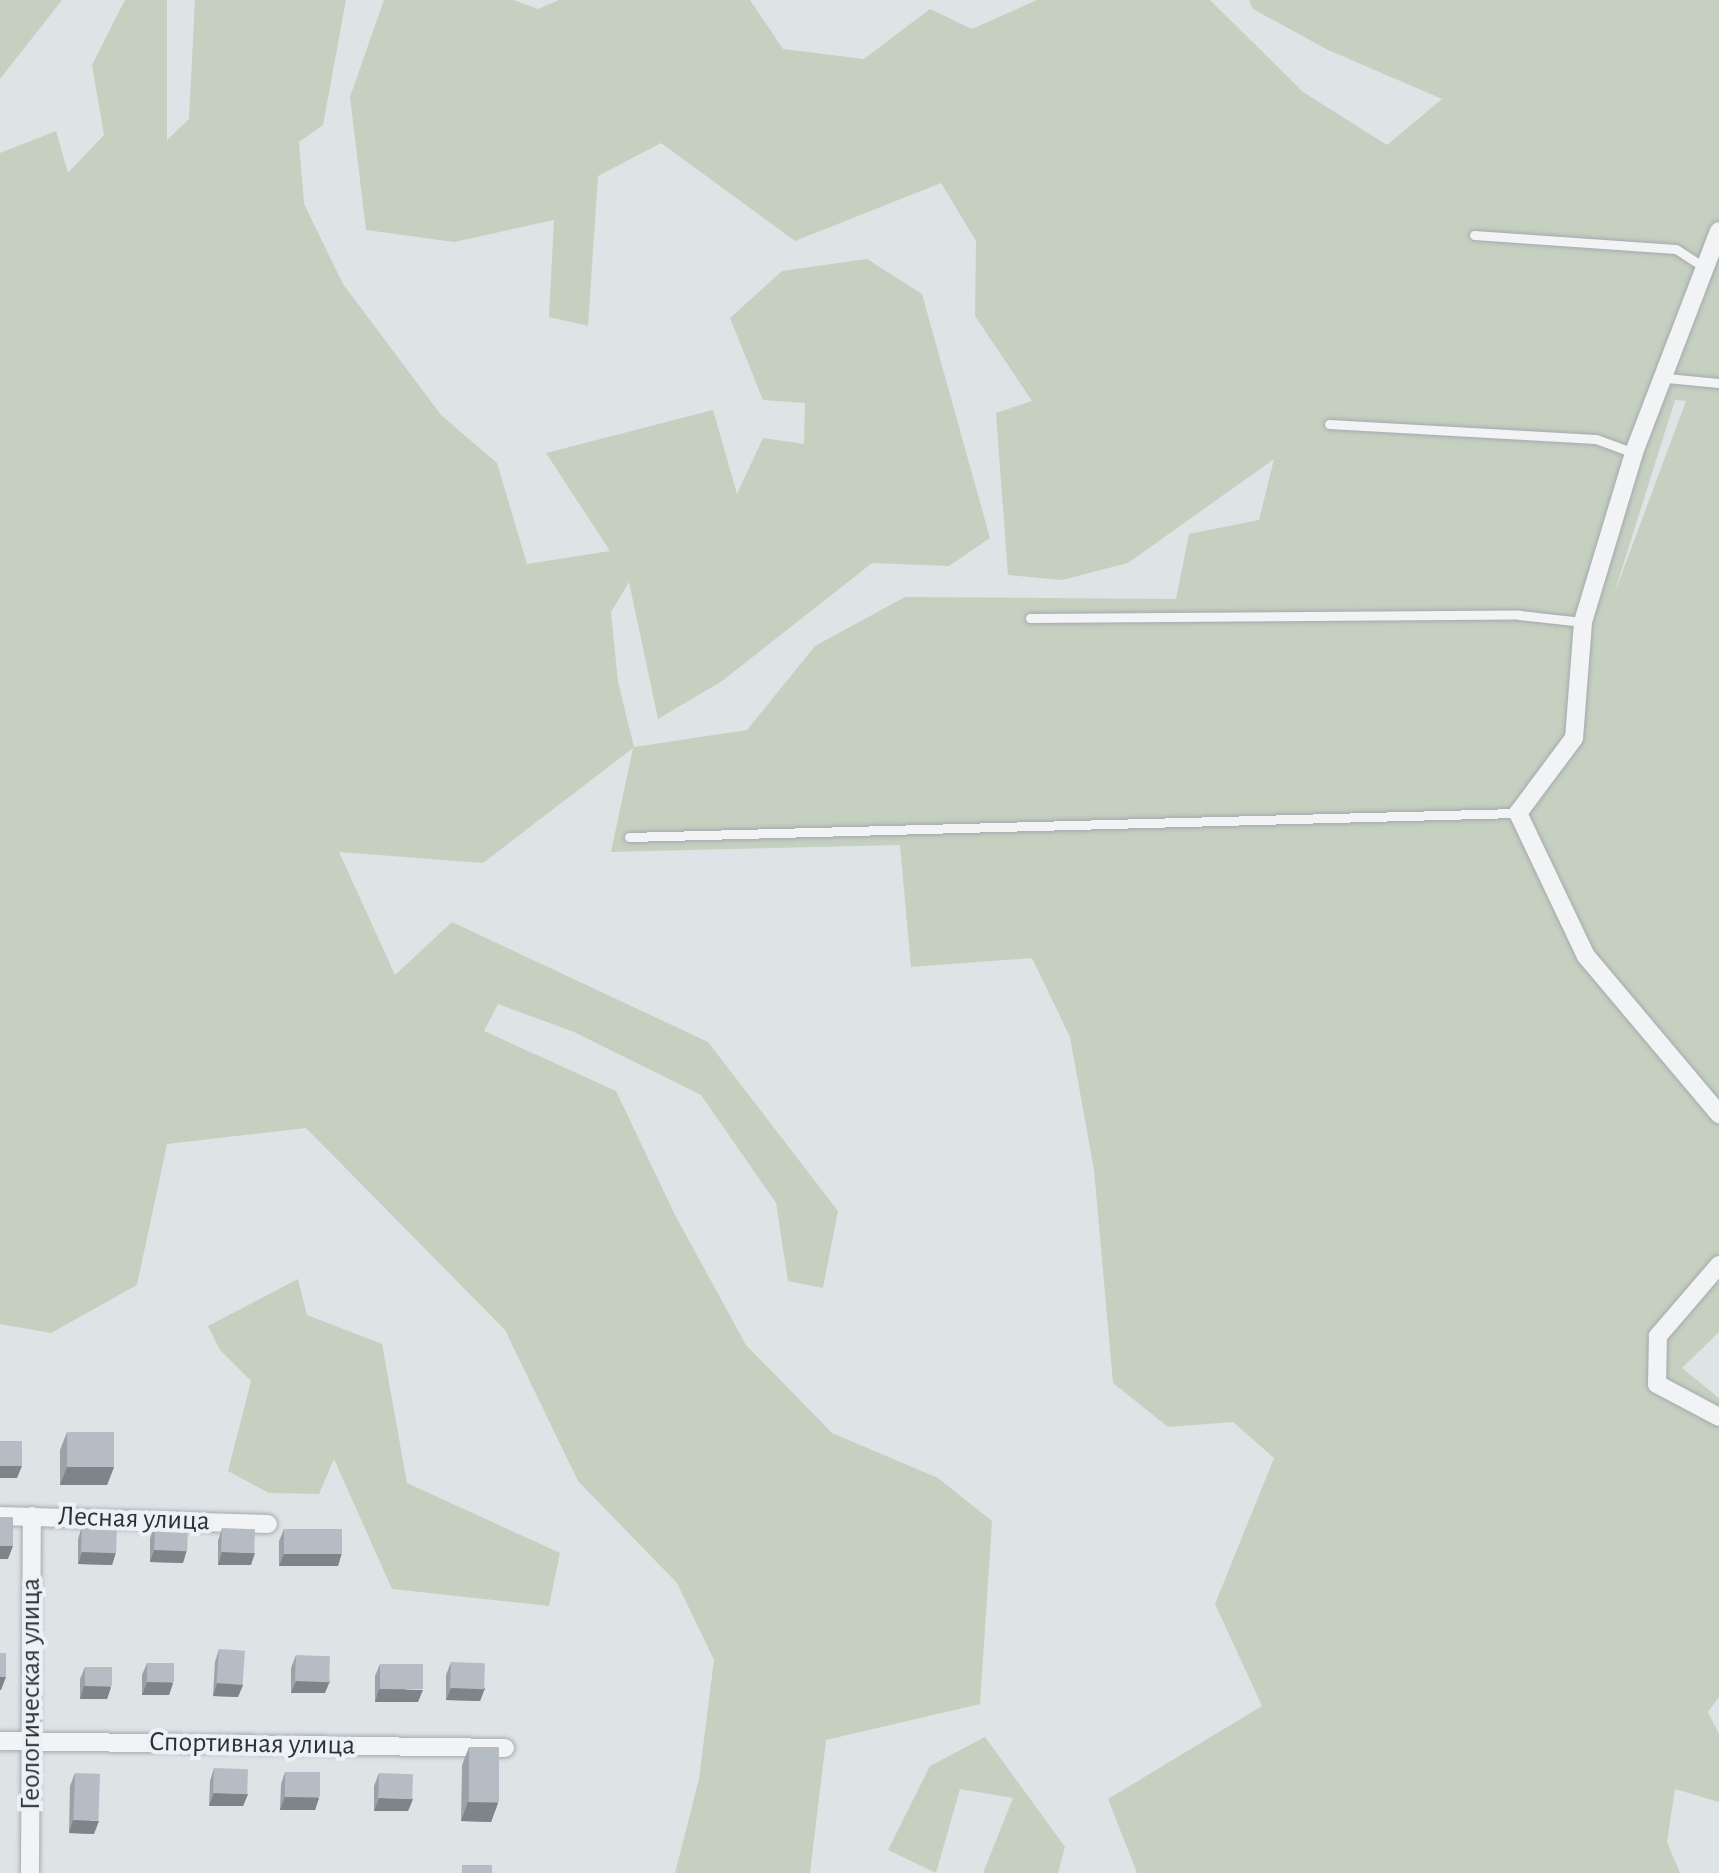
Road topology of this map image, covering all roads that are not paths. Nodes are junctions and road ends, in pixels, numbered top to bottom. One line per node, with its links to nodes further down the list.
1 (1719, 231): 3 (street)
2 (1474, 235): 3 (lane)
3 (1707, 269): 4 (street)
4 (1666, 378): 5 (lane); 7 (street)
5 (1719, 383)
6 (1329, 424): 7 (lane)
7 (1634, 453): 9 (street)
8 (1030, 618): 9 (lane)
9 (1583, 622): 10 (street)
10 (1518, 813): 11 (lane); 12 (street)
11 (629, 837)
12 (1719, 1114)
13 (1719, 1265): 14 (street)
14 (1719, 1417)
15 (0, 1516): 16 (street, Лесная улица)
16 (32, 1516): 17 (street, Лесная улица); 18 (street, Геологическая улица)
17 (268, 1524)
18 (31, 1740): 19 (street, Спортивная улица); 20 (street, Спортивная улица); 21 (street, Геологическая улица)
19 (0, 1741)
20 (505, 1748)
21 (30, 1873)

